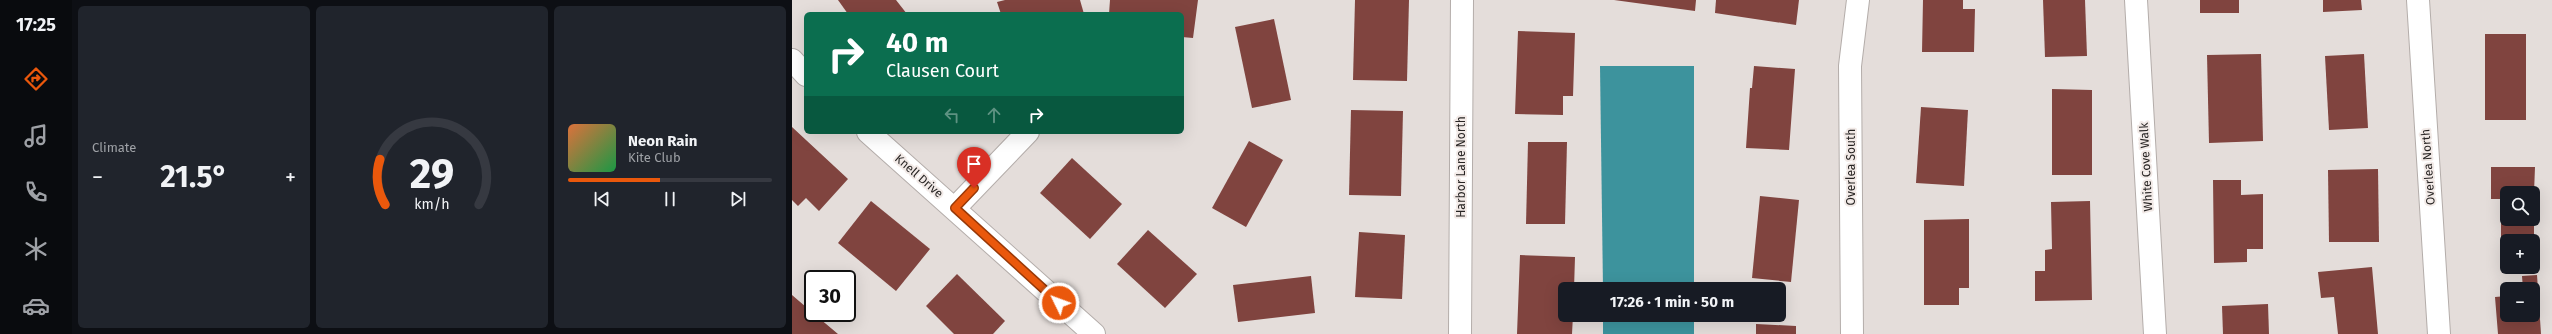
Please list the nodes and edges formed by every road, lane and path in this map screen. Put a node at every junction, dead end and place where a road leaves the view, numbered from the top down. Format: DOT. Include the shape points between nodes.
graph roads {
  1 [pos="1462,0"];
  2 [pos="1858,0"];
  3 [pos="2136,0"];
  4 [pos="2418,0"];
  5 [pos="792,60"];
  6 [pos="804,74"];
  7 [pos="870,134"];
  8 [pos="1026,134"];
  9 [pos="955,208"];
  10 [pos="1094,334"];
  11 [pos="1460,334"];
  12 [pos="1852,334"];
  13 [pos="2155,334"];
  14 [pos="2439,334"];
  1 -- 11 [label="street, Harbor Lane North"];
  2 -- 12 [label="street, Overlea South" via="1850,66"];
  3 -- 13 [label="street, White Cove Walk"];
  4 -- 14 [label="street, Overlea North"];
  5 -- 6 [label="street"];
  7 -- 9 [label="street, Knell Drive"];
  8 -- 9 [label="street"];
  9 -- 10 [label="street, Knell Drive"];
}
